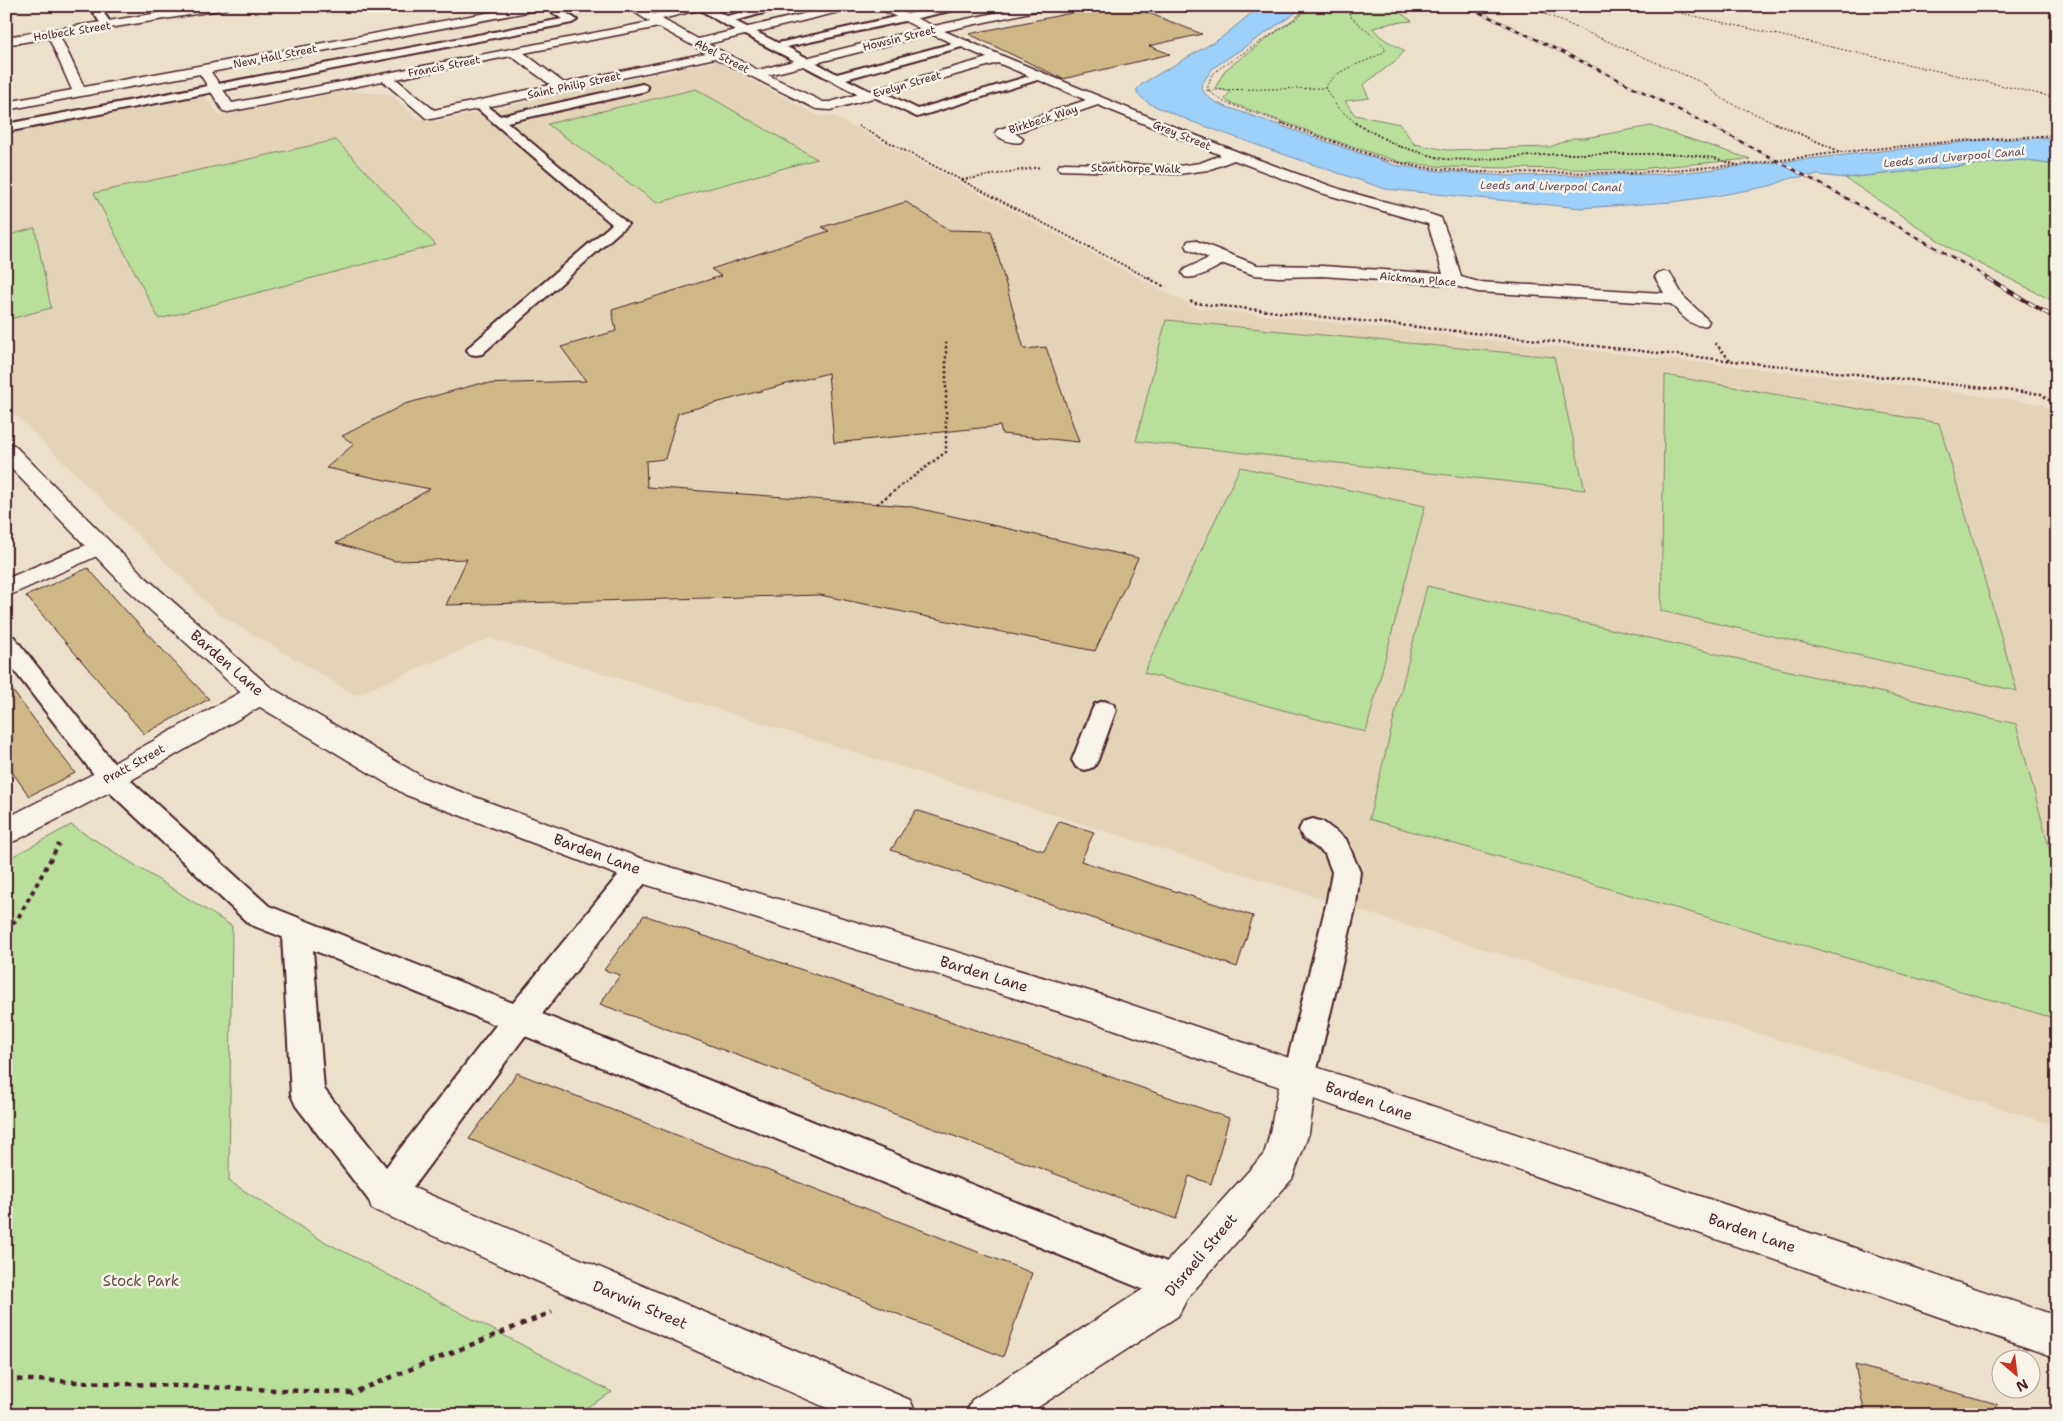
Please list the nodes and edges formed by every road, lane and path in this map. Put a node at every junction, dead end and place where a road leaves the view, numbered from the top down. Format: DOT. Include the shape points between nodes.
graph roads {
  1 [pos="94,6"];
  2 [pos="153,6"];
  3 [pos="226,6"];
  4 [pos="543,6"];
  5 [pos="548,6"];
  6 [pos="630,6"];
  7 [pos="701,6"];
  8 [pos="783,6"];
  9 [pos="851,6"];
  10 [pos="879,6"];
  11 [pos="960,6"];
  12 [pos="1044,6"];
  13 [pos="1308,6"];
  14 [pos="1345,6"];
  15 [pos="1527,6"];
  16 [pos="1650,6"];
  17 [pos="518,8"];
  18 [pos="160,17"];
  19 [pos="903,17"];
  20 [pos="724,20"];
  21 [pos="656,21"];
  22 [pos="107,25"];
  23 [pos="354,29"];
  24 [pos="933,29"];
  25 [pos="747,31"];
  26 [pos="53,34"];
  27 [pos="364,40"];
  28 [pos="6,41"];
  29 [pos="696,43"];
  30 [pos="965,43"];
  31 [pos="778,46"];
  32 [pos="514,52"];
  33 [pos="717,54"];
  34 [pos="999,59"];
  35 [pos="805,62"];
  36 [pos="203,69"];
  37 [pos="756,74"];
  38 [pos="1040,76"];
  39 [pos="386,77"];
  40 [pos="835,78"];
  41 [pos="215,87"];
  42 [pos="562,87"];
  43 [pos="642,88"];
  44 [pos="1325,88"];
  45 [pos="1207,90"];
  46 [pos="80,92"];
  47 [pos="872,94"];
  48 [pos="2057,98"];
  49 [pos="1098,101"];
  50 [pos="815,104"];
  51 [pos="479,105"];
  52 [pos="6,106"];
  53 [pos="497,121"];
  54 [pos="6,128"];
  55 [pos="2057,135"];
  56 [pos="1016,138"];
  57 [pos="1842,152"];
  58 [pos="1234,155"];
  59 [pos="1737,165"];
  60 [pos="1065,167"];
  61 [pos="962,180"];
  62 [pos="1194,245"];
  63 [pos="1222,258"];
  64 [pos="1191,273"];
  65 [pos="1664,277"];
  66 [pos="1453,280"];
  67 [pos="1676,299"];
  68 [pos="1700,321"];
  69 [pos="946,342"];
  70 [pos="476,350"];
  71 [pos="6,450"];
  72 [pos="877,504"];
  73 [pos="100,546"];
  74 [pos="6,589"];
  75 [pos="6,643"];
  76 [pos="260,694"];
  77 [pos="1104,710"];
  78 [pos="1085,760"];
  79 [pos="101,783"];
  80 [pos="1313,830"];
  81 [pos="6,832"];
  82 [pos="639,870"];
  83 [pos="296,929"];
  84 [pos="6,930"];
  85 [pos="519,1019"];
  86 [pos="1299,1078"];
  87 [pos="386,1195"];
  88 [pos="1174,1283"];
  89 [pos="606,1291"];
  90 [pos="2057,1337"];
  91 [pos="6,1379"];
  92 [pos="895,1415"];
  93 [pos="987,1415"];
  1 -- 22 [label="lane"];
  2 -- 18 [label="street"];
  3 -- 18 [label="street, Holbeck Street"];
  4 -- 17 [label="street, New Hall Street"];
  5 -- 41 [label="lane" via="572,20"];
  6 -- 21 [label="street, Abel Street"];
  7 -- 20 [label="lane"];
  7 -- 21 [label="street, Francis Street"];
  8 -- 20 [label="lane"];
  9 -- 25 [label="street"];
  10 -- 19 [label="street, Grey Street"];
  11 -- 19 [label="lane"];
  12 -- 24 [label="street, Howsin Street"];
  13 -- 45 [label="path" via="1300,16 1210,76"];
  14 -- 44 [label="path" via="1351,17 1384,46 1385,51 1328,79"];
  15 -- 57 [label="path" via="1703,83 1724,100"];
  16 -- 48 [label="path"];
  17 -- 27 [label="street, New Hall Street"];
  18 -- 22 [label="street, Holbeck Street"];
  19 -- 24 [label="street, Grey Street"];
  19 -- 31 [label="lane"];
  20 -- 25 [label="lane"];
  21 -- 29 [label="street, Abel Street"];
  21 -- 32 [label="street, Francis Street"];
  22 -- 26 [label="street, Holbeck Street"];
  23 -- 27 [label="street"];
  24 -- 30 [label="street, Grey Street"];
  24 -- 35 [label="street, Howsin Street"];
  25 -- 29 [label="street"];
  25 -- 31 [label="lane"];
  26 -- 28 [label="street, Holbeck Street"];
  26 -- 46 [label="street"];
  27 -- 36 [label="street, New Hall Street"];
  29 -- 33 [label="street, Abel Street"];
  30 -- 34 [label="street, Grey Street"];
  30 -- 40 [label="lane"];
  31 -- 35 [label="lane"];
  32 -- 39 [label="street, Francis Street"];
  32 -- 42 [label="street"];
  33 -- 37 [label="street, Abel Street"];
  33 -- 42 [label="street, Saint Philip Street"];
  34 -- 38 [label="street, Grey Street"];
  34 -- 47 [label="street, Evelyn Street"];
  35 -- 37 [label="street, Howsin Street"];
  35 -- 40 [label="lane"];
  36 -- 41 [label="street"];
  36 -- 46 [label="street, New Hall Street"];
  37 -- 50 [label="street, Abel Street"];
  38 -- 47 [label="lane" via="917,113"];
  38 -- 49 [label="street, Grey Street"];
  39 -- 41 [label="street, Francis Street" via="228,108"];
  39 -- 51 [label="street, Saint Philip Street" via="431,115"];
  40 -- 47 [label="lane"];
  41 -- 54 [label="lane"];
  42 -- 51 [label="street, Saint Philip Street"];
  43 -- 53 [label="lane"];
  44 -- 45 [label="path"];
  44 -- 59 [label="path" via="1343,114 1384,141 1422,154 1454,160 1531,155 1690,154 1721,158"];
  45 -- 59 [label="path" via="1224,102 1268,118 1382,159 1419,167 1476,172 1629,173"];
  46 -- 52 [label="street, New Hall Street"];
  47 -- 50 [label="street, Evelyn Street" via="830,106"];
  49 -- 56 [label="street, Birkbeck Way" via="1002,133"];
  49 -- 58 [label="street, Grey Street"];
  51 -- 53 [label="lane"];
  53 -- 70 [label="lane" via="621,224"];
  55 -- 57 [label="path"];
  57 -- 59 [label="path" via="1798,160"];
  58 -- 60 [label="street, Stanthorpe Walk" via="1179,170"];
  58 -- 66 [label="street, Grey Street" via="1326,190 1414,213 1435,222"];
  60 -- 61 [label="path" via="1045,166"];
  62 -- 63 [label="street, Aickman Place"];
  63 -- 64 [label="street"];
  63 -- 66 [label="street, Aickman Place" via="1254,270 1270,272 1322,271"];
  65 -- 67 [label="street"];
  66 -- 67 [label="street, Aickman Place" via="1478,287"];
  67 -- 68 [label="street"];
  69 -- 72 [label="path" via="946,452"];
  71 -- 73 [label="street, Barden Lane"];
  73 -- 74 [label="street"];
  73 -- 76 [label="street, Barden Lane" via="135,582"];
  75 -- 79 [label="lane"];
  76 -- 79 [label="street, Pratt Street"];
  76 -- 82 [label="street, Barden Lane" via="416,787"];
  77 -- 78 [label="lane"];
  79 -- 81 [label="street, Pratt Street"];
  79 -- 83 [label="lane" via="259,915"];
  79 -- 84 [label="path" via="18,918"];
  80 -- 86 [label="lane" via="1336,847 1346,872"];
  82 -- 85 [label="lane"];
  82 -- 86 [label="street, Barden Lane" via="1099,1009"];
  83 -- 85 [label="lane"];
  83 -- 87 [label="lane" via="308,1095"];
  85 -- 87 [label="lane"];
  85 -- 88 [label="lane"];
  86 -- 88 [label="street, Disraeli Street" via="1290,1133 1279,1166"];
  86 -- 90 [label="street, Barden Lane"];
  87 -- 89 [label="street, Darwin Street"];
  88 -- 93 [label="street, Disraeli Street" via="1163,1301"];
  89 -- 91 [label="path" via="352,1393"];
  89 -- 92 [label="street, Darwin Street"];
}
